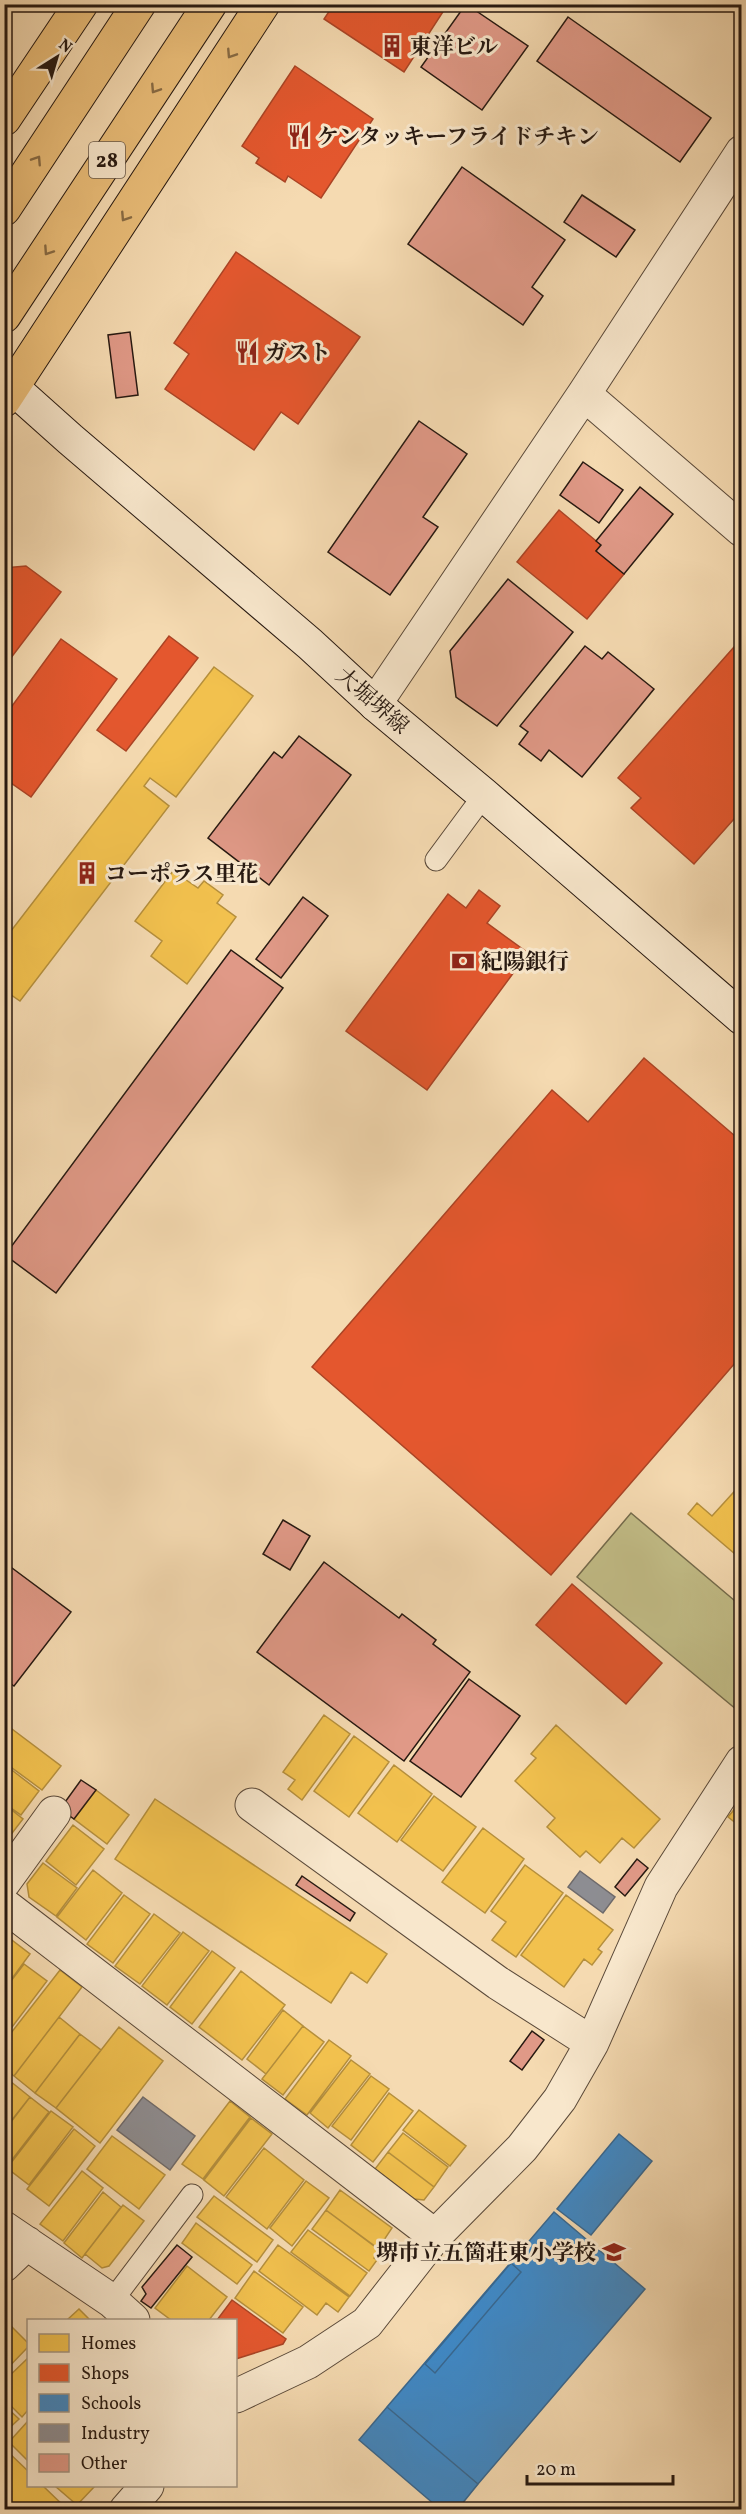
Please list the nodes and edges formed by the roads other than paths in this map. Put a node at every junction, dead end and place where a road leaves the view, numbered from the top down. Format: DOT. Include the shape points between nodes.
graph roads {
  1 [pos="81,4"];
  2 [pos="140,4"];
  3 [pos="210,4"];
  4 [pos="263,4"];
  5 [pos="4,119"];
  6 [pos="741,152"];
  7 [pos="4,208"];
  8 [pos="4,316"];
  9 [pos="7,389"];
  10 [pos="584,394"];
  11 [pos="741,530"];
  12 [pos="375,704"];
  13 [pos="484,795"];
  14 [pos="436,860"];
  15 [pos="741,1018"];
  16 [pos="741,1762"];
  17 [pos="252,1805"];
  18 [pos="54,1813"];
  19 [pos="4,1882"];
  20 [pos="4,1905"];
  21 [pos="592,2043"];
  22 [pos="192,2194"];
  23 [pos="435,2236"];
  24 [pos="12,2245"];
  25 [pos="122,2311"];
  26 [pos="237,2396"];
  27 [pos="146,2487"];
  28 [pos="126,2510"];
  1 -- 5 [label="main road"];
  7 -- 2 [label="main road, one-way"];
  3 -- 8 [label="main road, 28, one-way"];
  4 -- 9 [label="main road, one-way"];
  6 -- 10 [label="street"];
  9 -- 12 [label="street, 大堀堺線" via="310,644"];
  10 -- 11 [label="street"];
  10 -- 12 [label="street"];
  12 -- 13 [label="street, 大堀堺線"];
  13 -- 14 [label="lane"];
  13 -- 15 [label="street, 大堀堺線"];
  16 -- 21 [label="street" via="661,1887"];
  17 -- 21 [label="street" via="371,1881 498,1983"];
  18 -- 19 [label="street"];
  20 -- 23 [label="street"];
  21 -- 23 [label="street" via="560,2099 522,2148"];
  22 -- 25 [label="lane"];
  23 -- 26 [label="street" via="367,2323 308,2362"];
  24 -- 25 [label="street"];
  27 -- 28 [label="street"];
}
